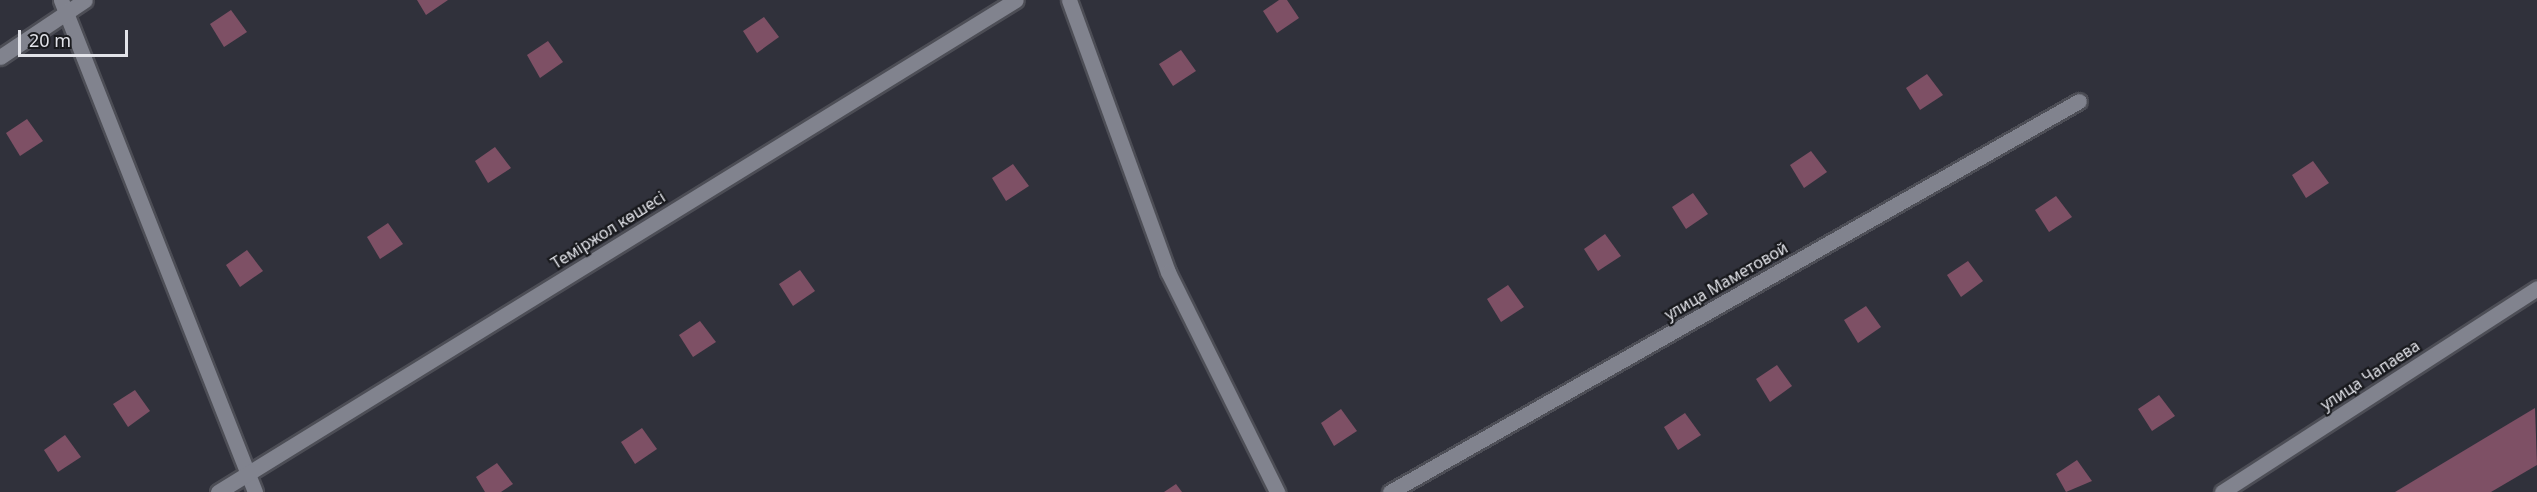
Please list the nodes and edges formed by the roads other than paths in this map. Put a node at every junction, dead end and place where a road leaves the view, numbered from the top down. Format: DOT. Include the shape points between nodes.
graph roads {
  1 [pos="85,0"];
  2 [pos="1016,0"];
  3 [pos="1069,0"];
  4 [pos="63,6"];
  5 [pos="0,57"];
  6 [pos="2079,101"];
  7 [pos="2537,288"];
  8 [pos="246,474"];
  9 [pos="218,492"];
  10 [pos="255,492"];
  11 [pos="1277,492"];
  12 [pos="1390,492"];
  13 [pos="2222,492"];
  1 -- 4 [label="street"];
  2 -- 8 [label="street, Теміржол көшесі"];
  3 -- 11 [label="street" via="1168,272"];
  4 -- 5 [label="street"];
  4 -- 8 [label="street"];
  6 -- 12 [label="street, улица Маметовой"];
  7 -- 13 [label="street, улица Чапаева"];
  8 -- 9 [label="street, Теміржол көшесі"];
  8 -- 10 [label="street"];
}
